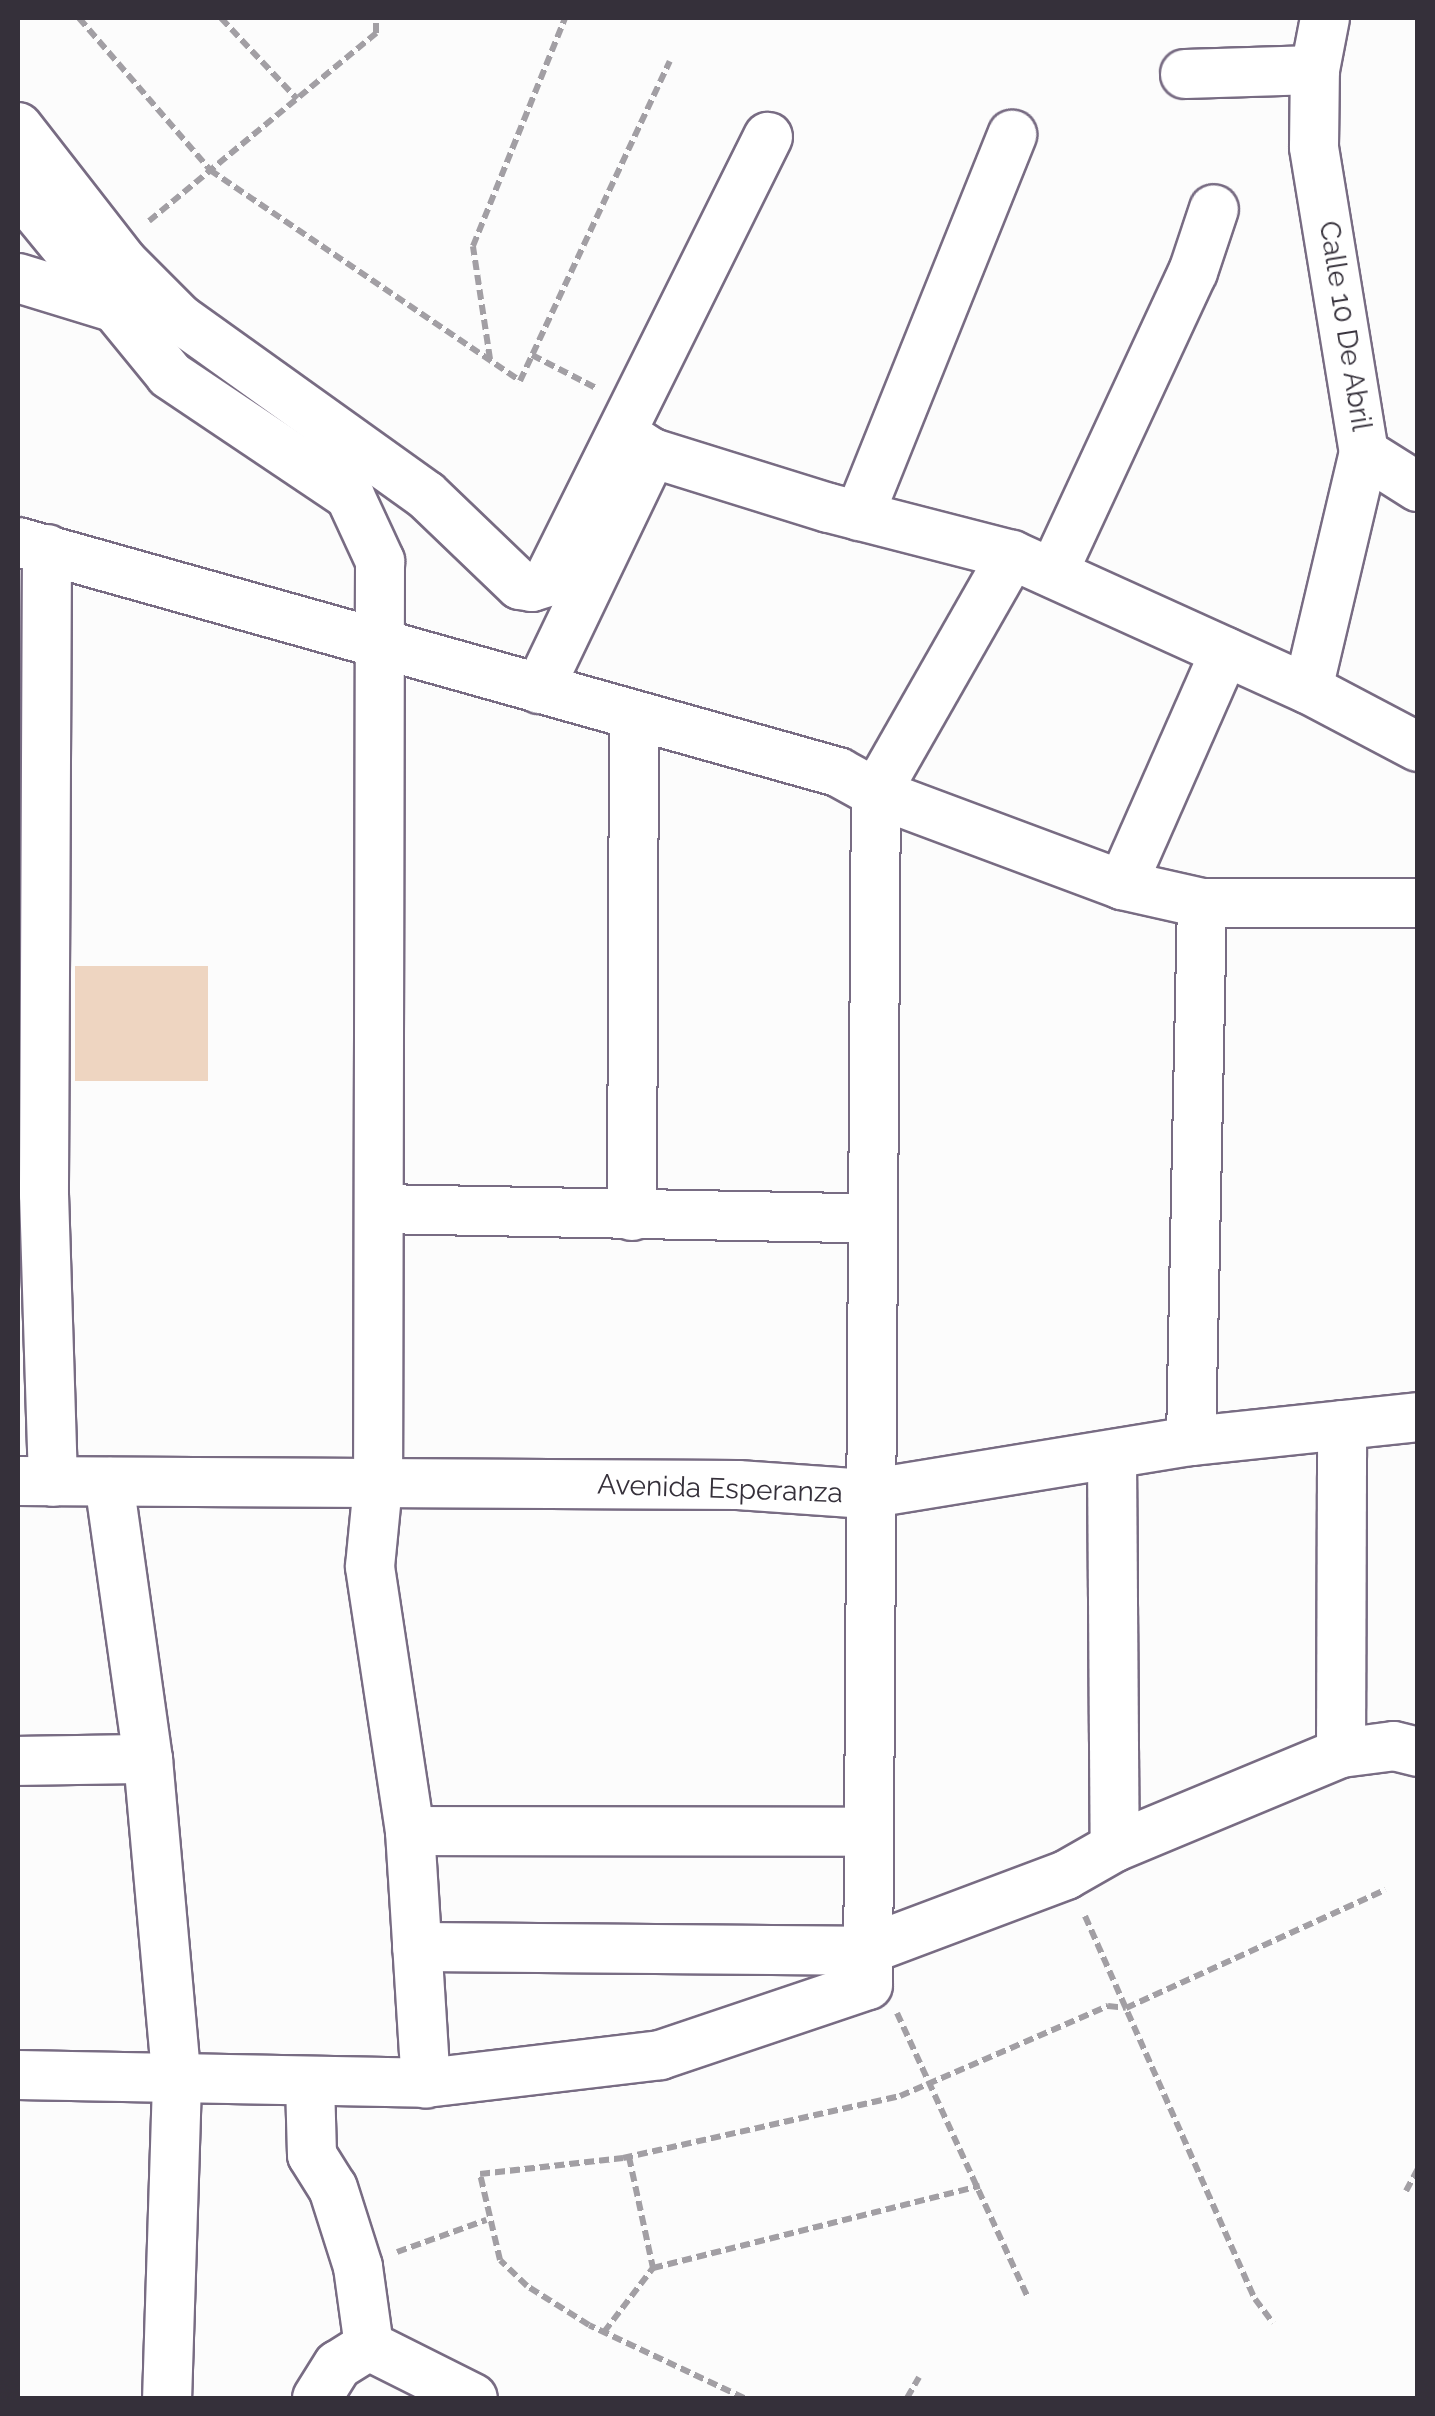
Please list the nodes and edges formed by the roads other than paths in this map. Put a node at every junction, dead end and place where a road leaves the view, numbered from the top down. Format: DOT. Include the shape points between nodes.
graph roads {
  1 [pos="1325,18"];
  2 [pos="1315,70"];
  3 [pos="1185,74"];
  4 [pos="18,127"];
  5 [pos="1012,134"];
  6 [pos="768,137"];
  7 [pos="18,189"];
  8 [pos="1214,209"];
  9 [pos="18,278"];
  10 [pos="113,307"];
  11 [pos="638,433"];
  12 [pos="1364,453"];
  13 [pos="1418,486"];
  14 [pos="859,516"];
  15 [pos="32,546"];
  16 [pos="1032,564"];
  17 [pos="376,642"];
  18 [pos="1225,652"];
  19 [pos="1308,689"];
  20 [pos="538,690"];
  21 [pos="634,716"];
  22 [pos="1418,747"];
  23 [pos="876,792"];
  24 [pos="34,881"];
  25 [pos="1122,884"];
  26 [pos="1418,902"];
  27 [pos="1202,903"];
  28 [pos="30,1194"];
  29 [pos="378,1209"];
  30 [pos="632,1216"];
  31 [pos="868,1218"];
  32 [pos="1418,1417"];
  33 [pos="1342,1425"];
  34 [pos="1191,1442"];
  35 [pos="1112,1457"];
  36 [pos="35,1481"];
  37 [pos="109,1482"];
  38 [pos="378,1485"];
  39 [pos="868,1494"];
  40 [pos="1418,1752"];
  41 [pos="1341,1753"];
  42 [pos="148,1759"];
  43 [pos="18,1761"];
  44 [pos="410,1831"];
  45 [pos="864,1832"];
  46 [pos="1116,1847"];
  47 [pos="417,1947"];
  48 [pos="866,1968"];
  49 [pos="18,2075"];
  50 [pos="177,2083"];
  51 [pos="310,2083"];
  52 [pos="426,2083"];
  53 [pos="369,2346"];
  54 [pos="166,2398"];
  55 [pos="317,2398"];
  56 [pos="473,2398"];
  1 -- 2 [label="street, Calle 10 De Abril"];
  2 -- 3 [label="street"];
  2 -- 12 [label="street, Calle 10 De Abril" via="1314,147"];
  4 -- 11 [label="street" via="114,250 180,319 426,495 520,585 547,582"];
  5 -- 14 [label="street"];
  6 -- 11 [label="street"];
  7 -- 10 [label="street"];
  8 -- 16 [label="street" via="1193,272"];
  9 -- 10 [label="street"];
  10 -- 17 [label="street" via="170,375 350,496 380,562"];
  11 -- 14 [label="street"];
  11 -- 20 [label="street"];
  12 -- 13 [label="street"];
  12 -- 19 [label="street, Calle 10 De Abril"];
  14 -- 16 [label="street"];
  15 -- 17 [label="street"];
  15 -- 24 [label="street"];
  16 -- 18 [label="street"];
  16 -- 23 [label="street"];
  17 -- 20 [label="street"];
  17 -- 29 [label="street"];
  18 -- 19 [label="street"];
  18 -- 25 [label="street"];
  19 -- 22 [label="street"];
  20 -- 21 [label="street"];
  21 -- 23 [label="street" via="838,772"];
  21 -- 30 [label="street"];
  23 -- 25 [label="street"];
  23 -- 31 [label="street"];
  24 -- 28 [label="street"];
  25 -- 27 [label="street"];
  26 -- 27 [label="street"];
  27 -- 34 [label="street"];
  28 -- 36 [label="street"];
  29 -- 30 [label="street"];
  29 -- 38 [label="street"];
  30 -- 31 [label="street"];
  31 -- 39 [label="street"];
  32 -- 33 [label="street, Avenida Esperanza"];
  33 -- 34 [label="street, Avenida Esperanza"];
  33 -- 41 [label="street"];
  34 -- 35 [label="street, Avenida Esperanza"];
  35 -- 39 [label="street, Avenida Esperanza"];
  35 -- 46 [label="street"];
  36 -- 37 [label="street, Avenida Esperanza"];
  37 -- 38 [label="street, Avenida Esperanza"];
  37 -- 42 [label="street"];
  38 -- 39 [label="street, Avenida Esperanza" via="738,1485"];
  38 -- 44 [label="street" via="370,1567"];
  39 -- 45 [label="street"];
  40 -- 41 [label="street" via="1394,1746"];
  41 -- 46 [label="street"];
  42 -- 43 [label="street"];
  42 -- 50 [label="street"];
  44 -- 45 [label="street"];
  44 -- 47 [label="street"];
  45 -- 48 [label="street"];
  46 -- 48 [label="street"];
  47 -- 48 [label="street"];
  47 -- 52 [label="street"];
  48 -- 52 [label="street" via="660,2054"];
  49 -- 50 [label="street"];
  50 -- 51 [label="street"];
  50 -- 54 [label="street"];
  51 -- 52 [label="street"];
  51 -- 53 [label="street" via="312,2155 333,2188 358,2266"];
  53 -- 55 [label="street" via="338,2365"];
  53 -- 56 [label="street"];
}
